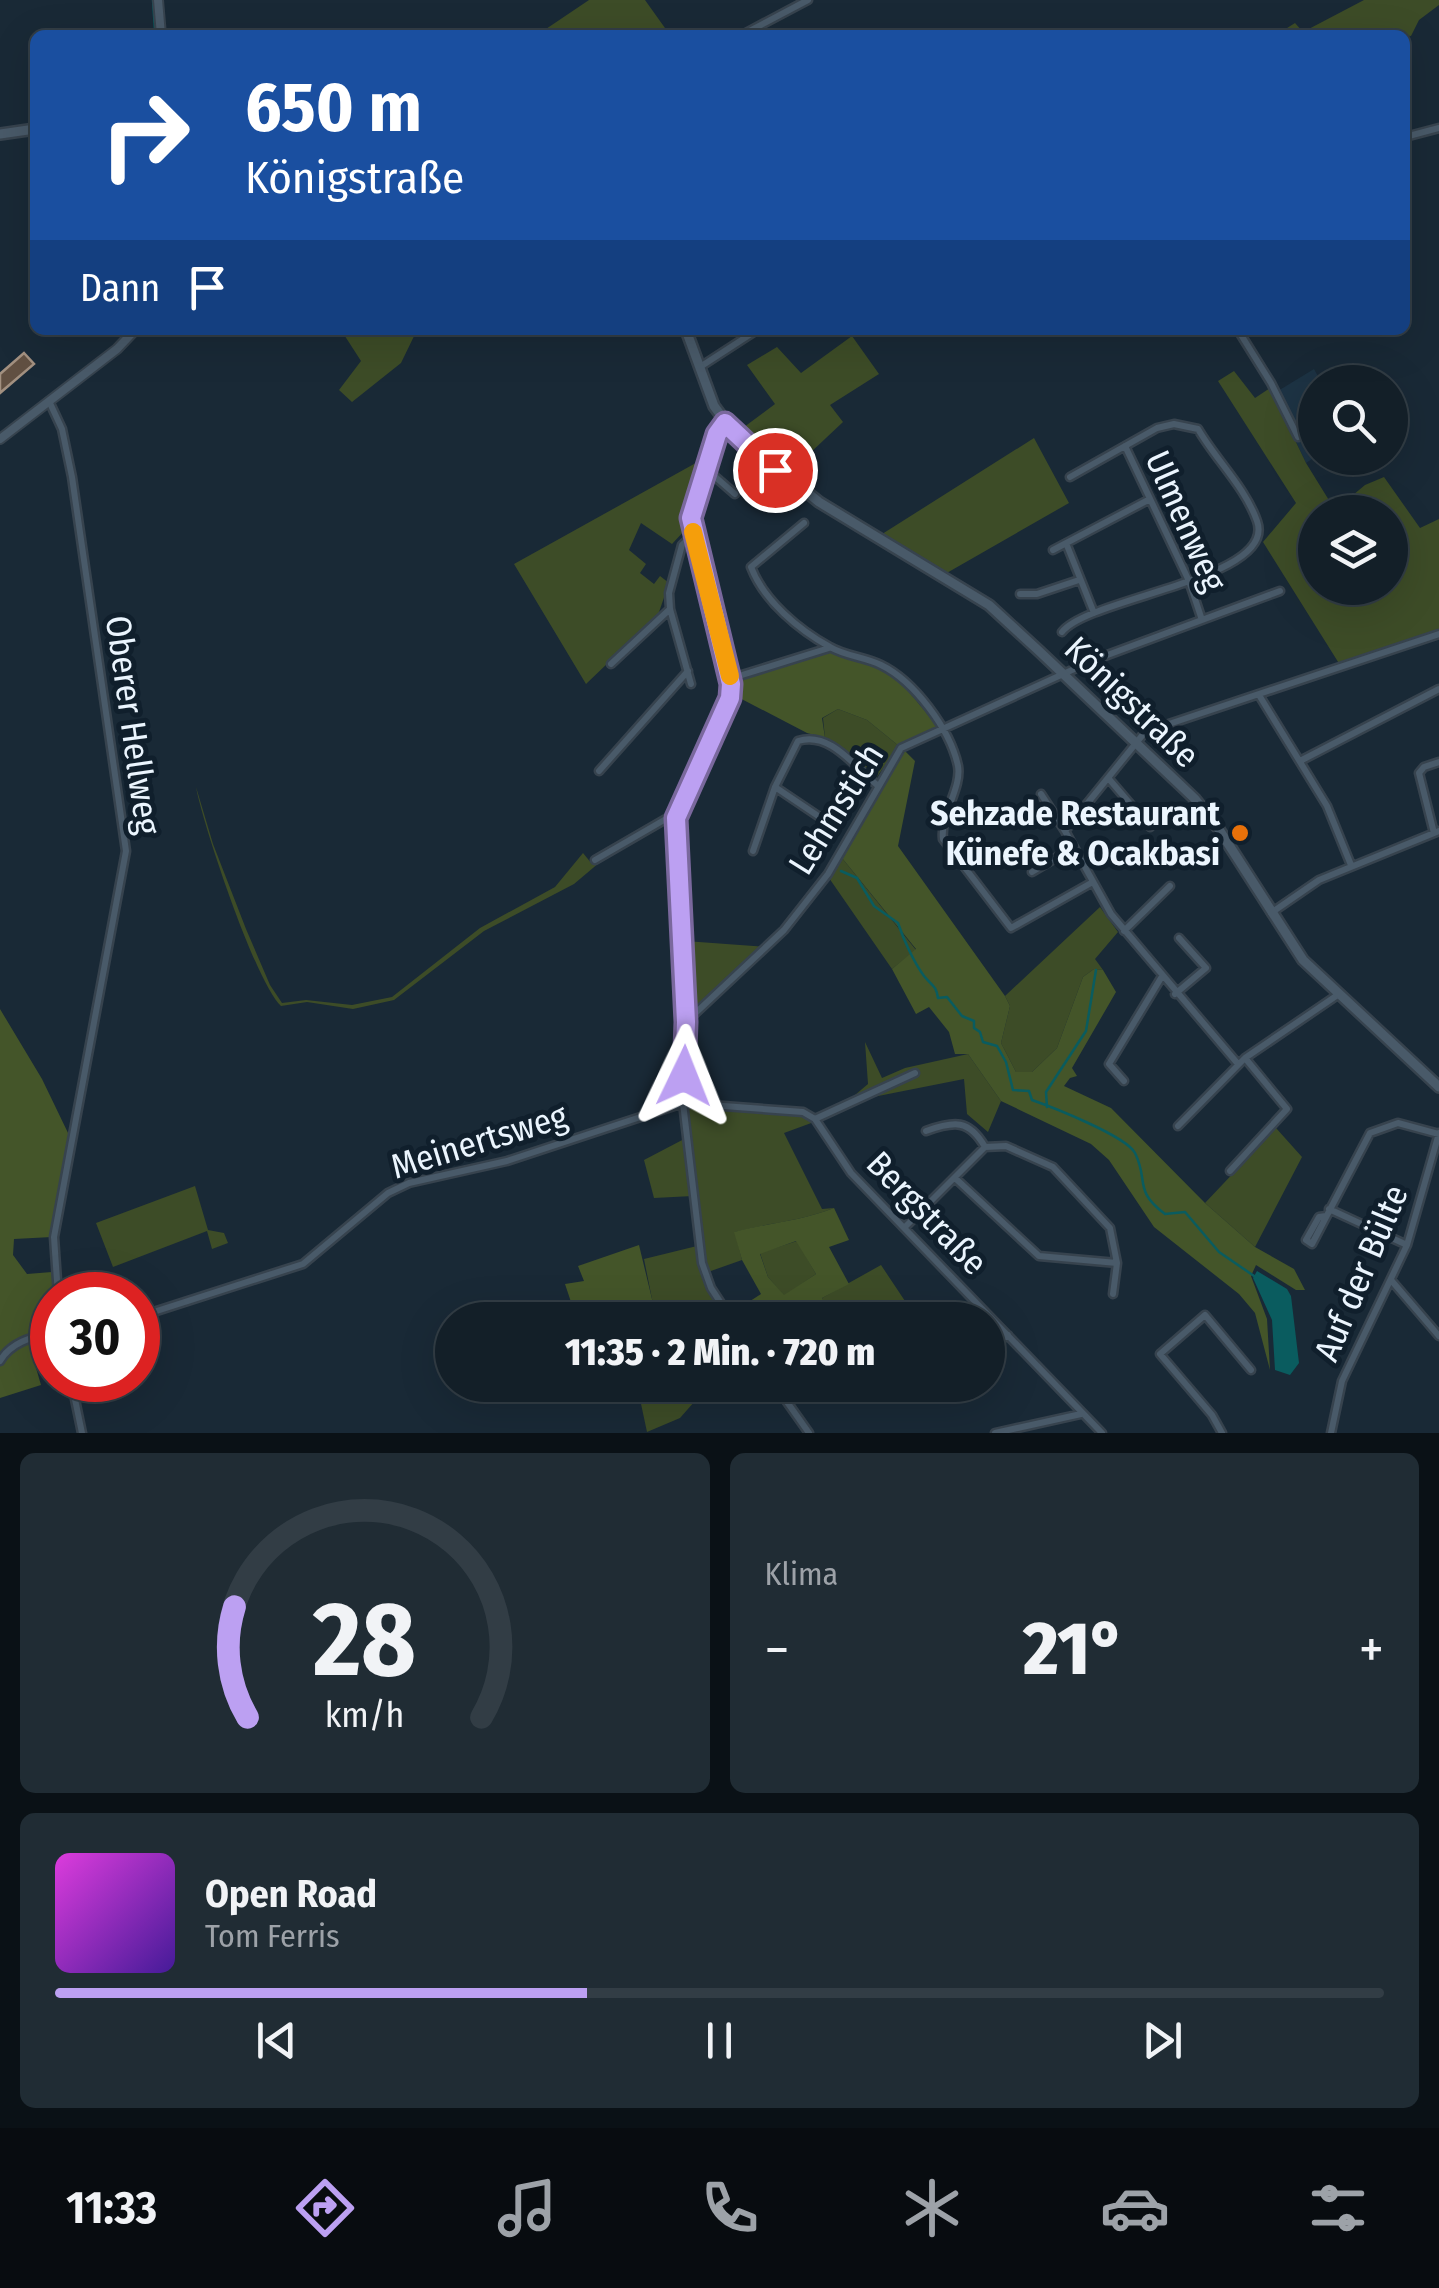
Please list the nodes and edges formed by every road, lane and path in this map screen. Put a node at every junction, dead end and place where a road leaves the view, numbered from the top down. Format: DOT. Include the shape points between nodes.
graph roads {
  1 [pos="158,0"];
  2 [pos="808,0"];
  3 [pos="161,30"];
  4 [pos="752,30"];
  5 [pos="1439,129"];
  6 [pos="30,130"];
  7 [pos="0,134"];
  8 [pos="1410,136"];
  9 [pos="130,335"];
  10 [pos="688,335"];
  11 [pos="749,335"];
  12 [pos="1241,335"];
  13 [pos="700,367"];
  14 [pos="48,401"];
  15 [pos="725,423"];
  16 [pos="1298,437"];
  17 [pos="0,440"];
  18 [pos="1125,446"];
  19 [pos="706,468"];
  20 [pos="1070,476"];
  21 [pos="735,494"];
  22 [pos="1150,499"];
  23 [pos="804,523"];
  24 [pos="694,534"];
  25 [pos="1066,543"];
  26 [pos="1053,550"];
  27 [pos="1079,580"];
  28 [pos="1190,582"];
  29 [pos="1280,591"];
  30 [pos="1020,594"];
  31 [pos="670,609"];
  32 [pos="1094,613"];
  33 [pos="1201,617"];
  34 [pos="1062,632"];
  35 [pos="1439,634"];
  36 [pos="831,648"];
  37 [pos="610,664"];
  38 [pos="689,670"];
  39 [pos="1064,674"];
  40 [pos="742,675"];
  41 [pos="690,684"];
  42 [pos="1439,688"];
  43 [pos="1259,695"];
  44 [pos="943,730"];
  45 [pos="1135,742"];
  46 [pos="1300,761"];
  47 [pos="1439,762"];
  48 [pos="598,771"];
  49 [pos="1108,779"];
  50 [pos="877,785"];
  51 [pos="775,787"];
  52 [pos="1041,794"];
  53 [pos="676,818"];
  54 [pos="833,826"];
  55 [pos="1150,828"];
  56 [pos="1065,831"];
  57 [pos="1436,832"];
  58 [pos="1074,847"];
  59 [pos="752,851"];
  60 [pos="595,860"];
  61 [pos="1351,866"];
  62 [pos="1032,872"];
  63 [pos="1091,883"];
  64 [pos="1170,886"];
  65 [pos="1270,914"];
  66 [pos="1124,931"];
  67 [pos="1180,938"];
  68 [pos="1161,978"];
  69 [pos="1175,994"];
  70 [pos="1339,994"];
  71 [pos="686,1022"];
  72 [pos="1245,1058"];
  73 [pos="1238,1064"];
  74 [pos="915,1074"];
  75 [pos="1124,1081"];
  76 [pos="1439,1087"];
  77 [pos="683,1103"];
  78 [pos="815,1118"];
  79 [pos="1178,1126"];
  80 [pos="926,1132"];
  81 [pos="1439,1133"];
  82 [pos="985,1147"];
  83 [pos="1230,1171"];
  84 [pos="955,1178"];
  85 [pos="906,1226"];
  86 [pos="1407,1245"];
  87 [pos="1116,1263"];
  88 [pos="56,1272"];
  89 [pos="1391,1280"];
  90 [pos="1113,1294"];
  91 [pos="720,1302"];
  92 [pos="160,1310"];
  93 [pos="1008,1335"];
  94 [pos="1439,1336"];
  95 [pos="1005,1337"];
  96 [pos="30,1338"];
  97 [pos="0,1360"];
  98 [pos="1252,1370"];
  99 [pos="76,1402"];
  100 [pos="788,1402"];
  101 [pos="1082,1414"];
  102 [pos="82,1433"];
  103 [pos="810,1433"];
  104 [pos="995,1433"];
  105 [pos="1102,1433"];
  106 [pos="1222,1433"];
  107 [pos="1331,1433"];
  1 -- 3 [label="street"];
  2 -- 4 [label="street"];
  5 -- 8 [label="street"];
  6 -- 7 [label="main road"];
  9 -- 14 [label="street"];
  10 -- 13 [label="main road"];
  11 -- 13 [label="street"];
  12 -- 16 [label="street"];
  13 -- 15 [label="main road"];
  14 -- 17 [label="street"];
  14 -- 88 [label="street, Oberer Hellweg" via="72,477 126,839 54,1236"];
  15 -- 19 [label="street"];
  15 -- 39 [label="main road, Königstraße" via="818,502 989,605"];
  18 -- 20 [label="street"];
  18 -- 22 [label="street, Ulmenweg"];
  18 -- 28 [label="street" via="1168,426 1198,429 1257,520 1257,545 1248,554"];
  19 -- 21 [label="street"];
  19 -- 24 [label="street" via="691,518"];
  22 -- 25 [label="street"];
  22 -- 28 [label="street, Ulmenweg"];
  23 -- 36 [label="street" via="751,567 775,605"];
  24 -- 31 [label="street" via="682,545"];
  24 -- 53 [label="street" via="731,684"];
  25 -- 26 [label="street"];
  25 -- 27 [label="street"];
  27 -- 30 [label="street"];
  27 -- 32 [label="street"];
  28 -- 32 [label="street"];
  28 -- 33 [label="street, Ulmenweg"];
  29 -- 33 [label="street, Lehmstich"];
  31 -- 37 [label="street"];
  31 -- 38 [label="street"];
  32 -- 34 [label="street"];
  33 -- 39 [label="street, Lehmstich"];
  35 -- 43 [label="street"];
  36 -- 40 [label="street"];
  36 -- 44 [label="street" via="902,678"];
  38 -- 41 [label="street"];
  38 -- 48 [label="street"];
  39 -- 44 [label="street, Lehmstich"];
  39 -- 45 [label="main road, Königstraße"];
  42 -- 46 [label="street"];
  43 -- 45 [label="street" via="1145,732"];
  43 -- 46 [label="street"];
  44 -- 50 [label="street, Lehmstich" via="900,748"];
  44 -- 63 [label="street" via="959,770 942,840 1011,928"];
  45 -- 49 [label="street"];
  45 -- 65 [label="main road, Königstraße" via="1218,828"];
  46 -- 61 [label="street"];
  47 -- 57 [label="street" via="1419,773"];
  49 -- 55 [label="street"];
  49 -- 56 [label="street"];
  50 -- 51 [label="street" via="813,736 798,741"];
  50 -- 71 [label="street, Lehmstich" via="828,874 784,930"];
  51 -- 54 [label="street"];
  51 -- 59 [label="street"];
  52 -- 56 [label="street"];
  53 -- 60 [label="street"];
  53 -- 71 [label="street"];
  56 -- 58 [label="street"];
  57 -- 61 [label="street"];
  58 -- 62 [label="street"];
  58 -- 63 [label="street"];
  61 -- 65 [label="street"];
  63 -- 66 [label="street"];
  64 -- 66 [label="street"];
  65 -- 70 [label="main road, Königstraße" via="1303,960"];
  66 -- 68 [label="street"];
  67 -- 69 [label="street" via="1206,968"];
  68 -- 69 [label="street"];
  68 -- 75 [label="street" via="1109,1064"];
  69 -- 73 [label="street"];
  70 -- 72 [label="street"];
  70 -- 76 [label="main road, Königstraße"];
  71 -- 77 [label="street"];
  72 -- 73 [label="street"];
  72 -- 83 [label="street" via="1287,1109"];
  73 -- 79 [label="street"];
  74 -- 78 [label="street"];
  77 -- 78 [label="street" via="792,1110"];
  77 -- 91 [label="street" via="702,1264"];
  77 -- 92 [label="street, Meinertsweg" via="507,1161 398,1186 302,1264"];
  78 -- 85 [label="street, Bergstraße" via="851,1173"];
  80 -- 82 [label="street" via="961,1123"];
  81 -- 86 [label="street, Auf der Bülte"];
  81 -- 86 [label="street" via="1398,1123 1370,1133 1328,1213"];
  82 -- 84 [label="street"];
  82 -- 87 [label="street" via="1006,1146 1052,1166 1110,1228"];
  84 -- 85 [label="street"];
  84 -- 87 [label="street" via="1031,1252"];
  85 -- 93 [label="street, Bergstraße"];
  86 -- 89 [label="street, Auf der Bülte"];
  87 -- 90 [label="street"];
  89 -- 94 [label="street"];
  89 -- 107 [label="street, Auf der Bülte" via="1342,1381"];
  93 -- 95 [label="street"];
  93 -- 101 [label="street, Bergstraße"];
  96 -- 97 [label="street"];
  98 -- 106 [label="street" via="1205,1315 1160,1354"];
  99 -- 102 [label="street"];
  100 -- 103 [label="street"];
  101 -- 104 [label="street"];
  101 -- 105 [label="street, Bergstraße"];
}
